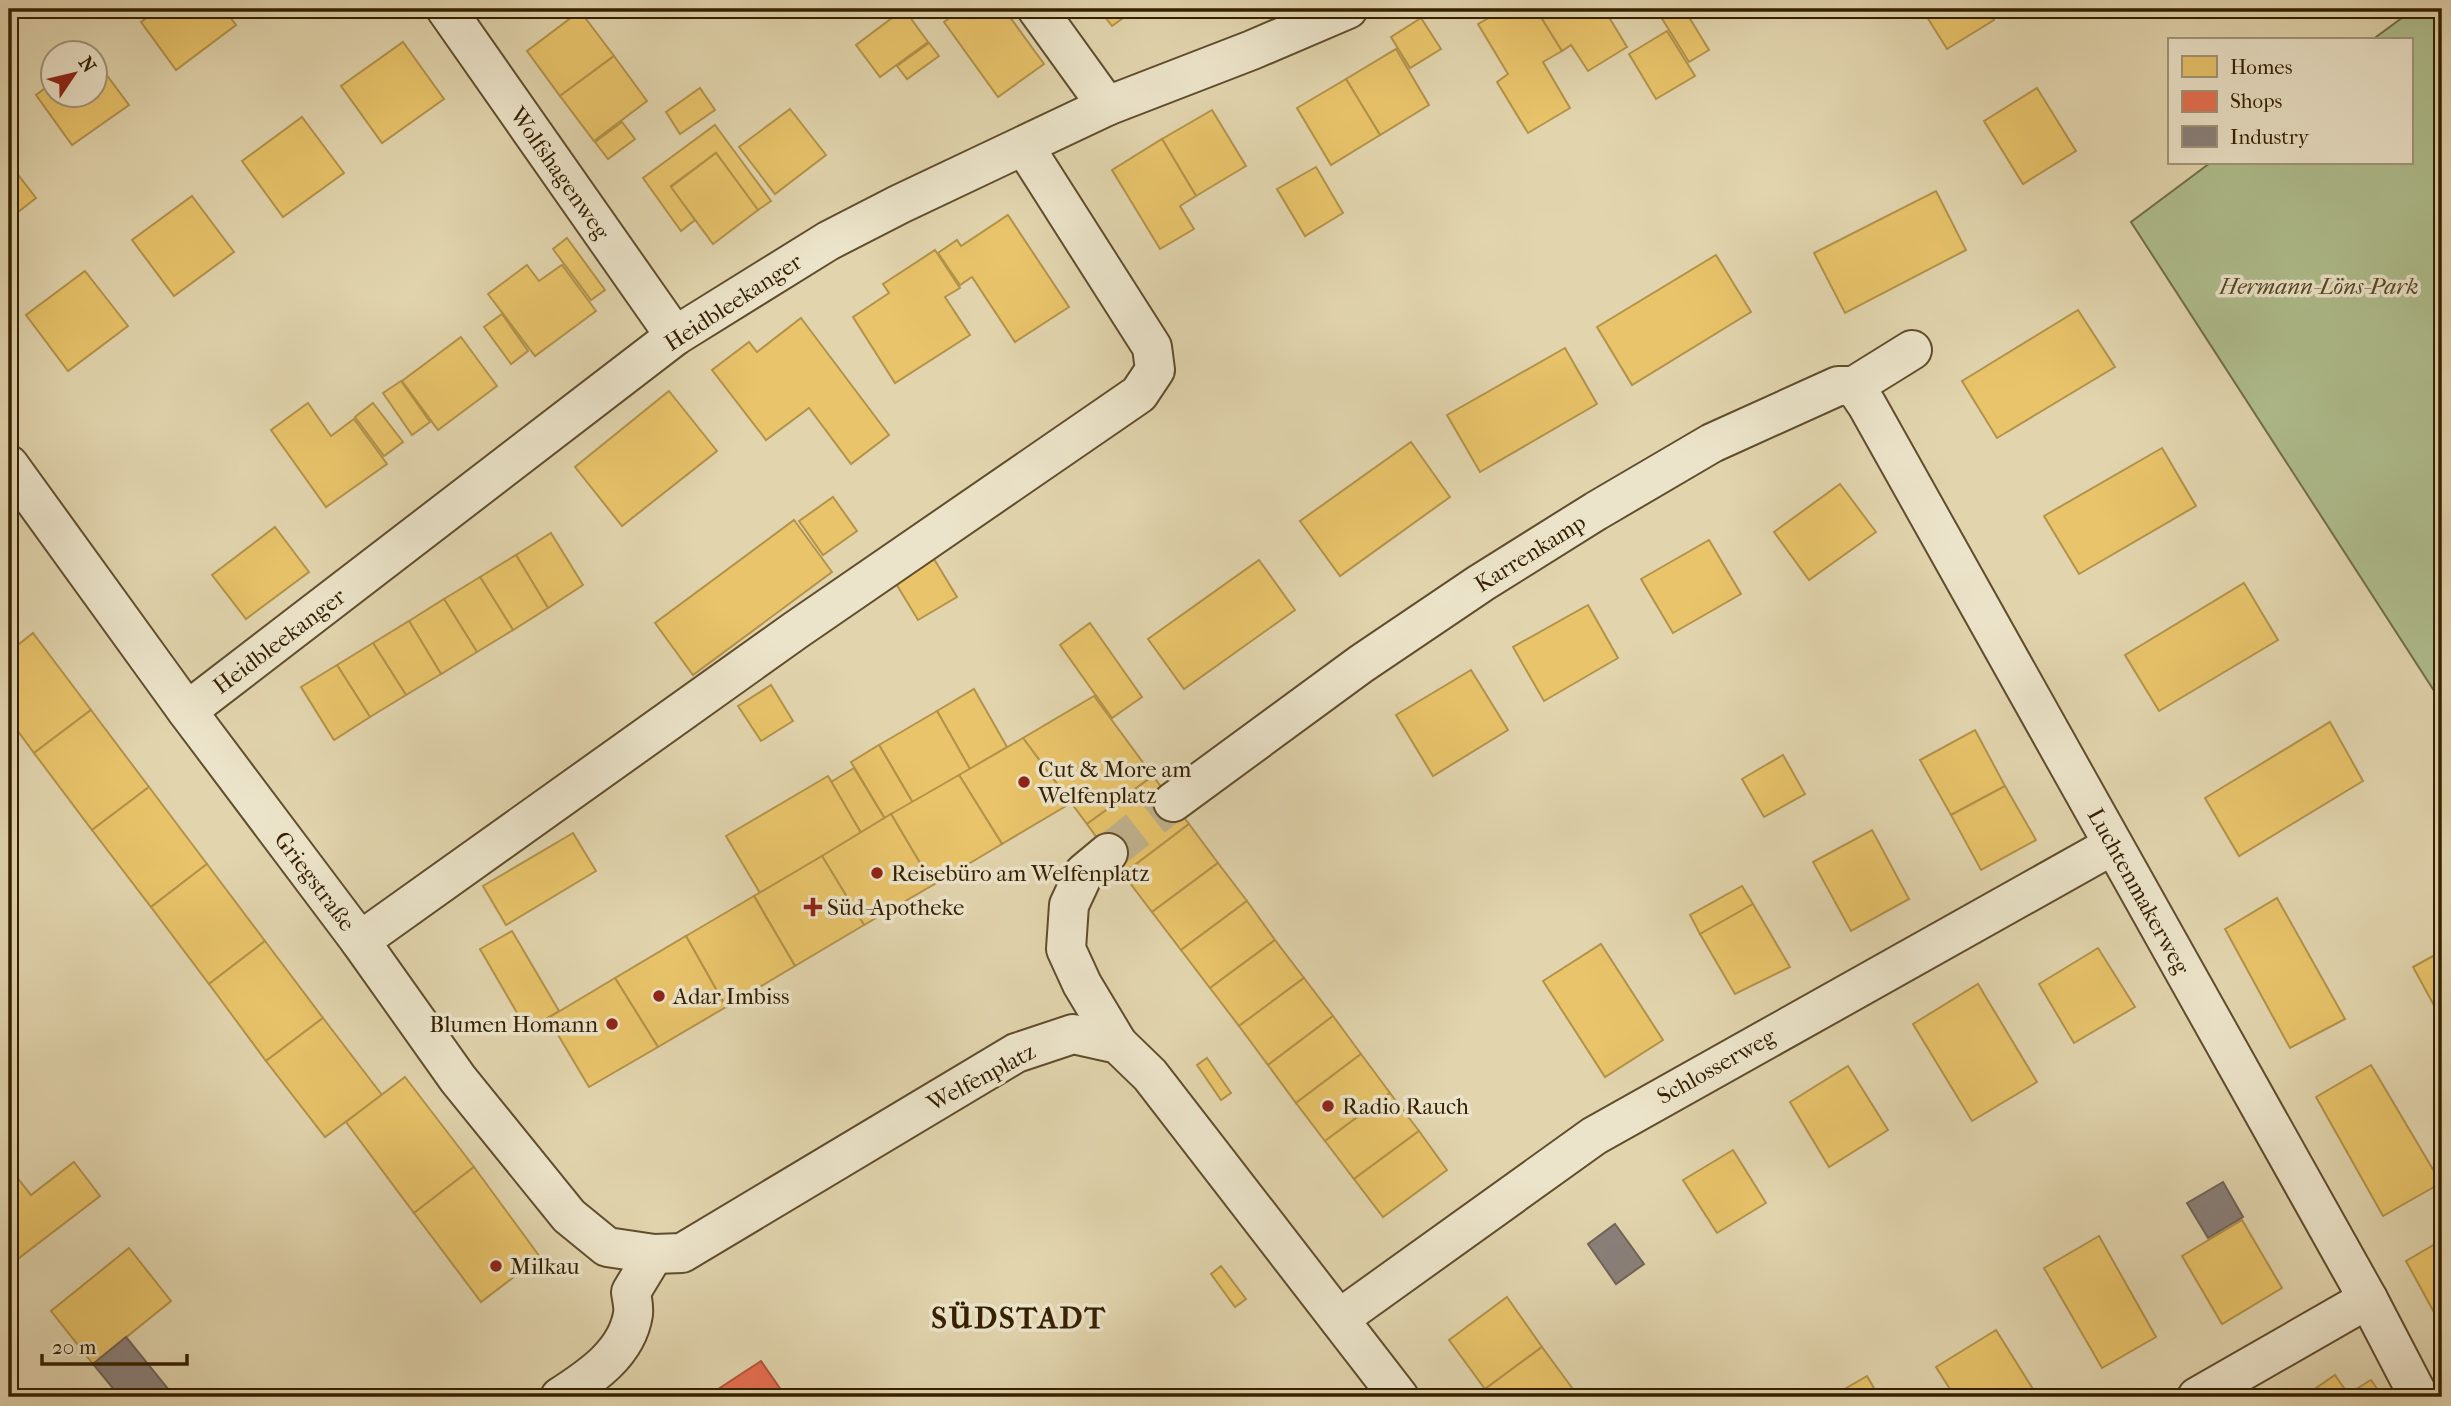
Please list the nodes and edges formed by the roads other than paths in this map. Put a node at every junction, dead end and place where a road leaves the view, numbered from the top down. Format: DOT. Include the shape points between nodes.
graph roads {
  1 [pos="446,9"];
  2 [pos="1037,9"];
  3 [pos="1348,9"];
  4 [pos="1107,106"];
  5 [pos="1024,146"];
  6 [pos="675,337"];
  7 [pos="1912,350"];
  8 [pos="1854,386"];
  9 [pos="9,465"];
  10 [pos="187,711"];
  11 [pos="1173,802"];
  12 [pos="2113,845"];
  13 [pos="1108,853"];
  14 [pos="360,941"];
  15 [pos="1118,1044"];
  16 [pos="654,1254"];
  17 [pos="2368,1299"];
  18 [pos="1339,1318"];
  19 [pos="560,1397"];
  20 [pos="1399,1397"];
  21 [pos="2197,1397"];
  22 [pos="2419,1397"];
  1 -- 6 [label="street, Wolfshagenweg"];
  2 -- 4 [label="street"];
  3 -- 4 [label="street, Heidbleekanger"];
  4 -- 5 [label="street, Heidbleekanger"];
  5 -- 6 [label="street, Heidbleekanger" via="828,241"];
  5 -- 14 [label="street" via="1152,347 1155,370 1139,394 796,630"];
  6 -- 10 [label="street, Heidbleekanger"];
  7 -- 8 [label="street, Karrenkamp"];
  8 -- 11 [label="street, Karrenkamp" via="1838,386 1712,443 1596,511 1361,664"];
  8 -- 12 [label="street, Luchtenmakerweg"];
  9 -- 10 [label="street, Griegstraße"];
  10 -- 14 [label="street, Griegstraße"];
  12 -- 17 [label="street, Luchtenmakerweg"];
  12 -- 18 [label="street, Schlosserweg" via="1594,1136"];
  13 -- 15 [label="street" via="1084,873 1069,905 1066,949"];
  14 -- 16 [label="street, Griegstraße" via="458,1079 569,1216 607,1247"];
  15 -- 16 [label="street, Welfenplatz" via="1073,1034 1016,1053 682,1253"];
  15 -- 18 [label="street" via="1150,1075"];
  16 -- 19 [label="street" via="631,1292 634,1312 623,1343 602,1367"];
  17 -- 21 [label="street"];
  17 -- 22 [label="street, Luchtenmakerweg"];
  18 -- 20 [label="street"];
}
